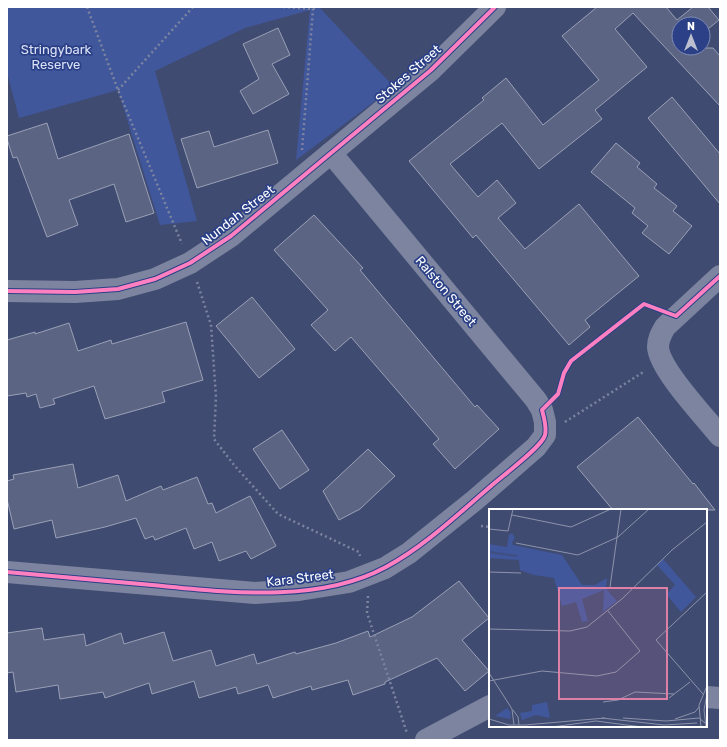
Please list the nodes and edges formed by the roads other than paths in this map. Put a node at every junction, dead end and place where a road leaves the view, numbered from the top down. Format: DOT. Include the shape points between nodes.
graph roads {
  1 [pos="495,7"];
  2 [pos="331,153"];
  3 [pos="720,276"];
  4 [pos="7,291"];
  5 [pos="545,435"];
  6 [pos="720,436"];
  7 [pos="7,572"];
  8 [pos="707,696"];
  9 [pos="720,698"];
  10 [pos="489,707"];
  11 [pos="426,740"];
  1 -- 2 [label="street, Stokes Street" via="431,70"];
  2 -- 4 [label="street, Nundah Street" via="231,236 190,263 155,279 118,289 75,292"];
  2 -- 5 [label="street, Ralston Street" via="536,400 542,410"];
  3 -- 6 [label="street" via="665,327 659,337 658,348 662,361 677,383"];
  5 -- 7 [label="street, Kara Street" via="532,451 423,543 385,568 349,582 306,590 255,593"];
  8 -- 9 [label="street"];
  10 -- 11 [label="street"];
}
